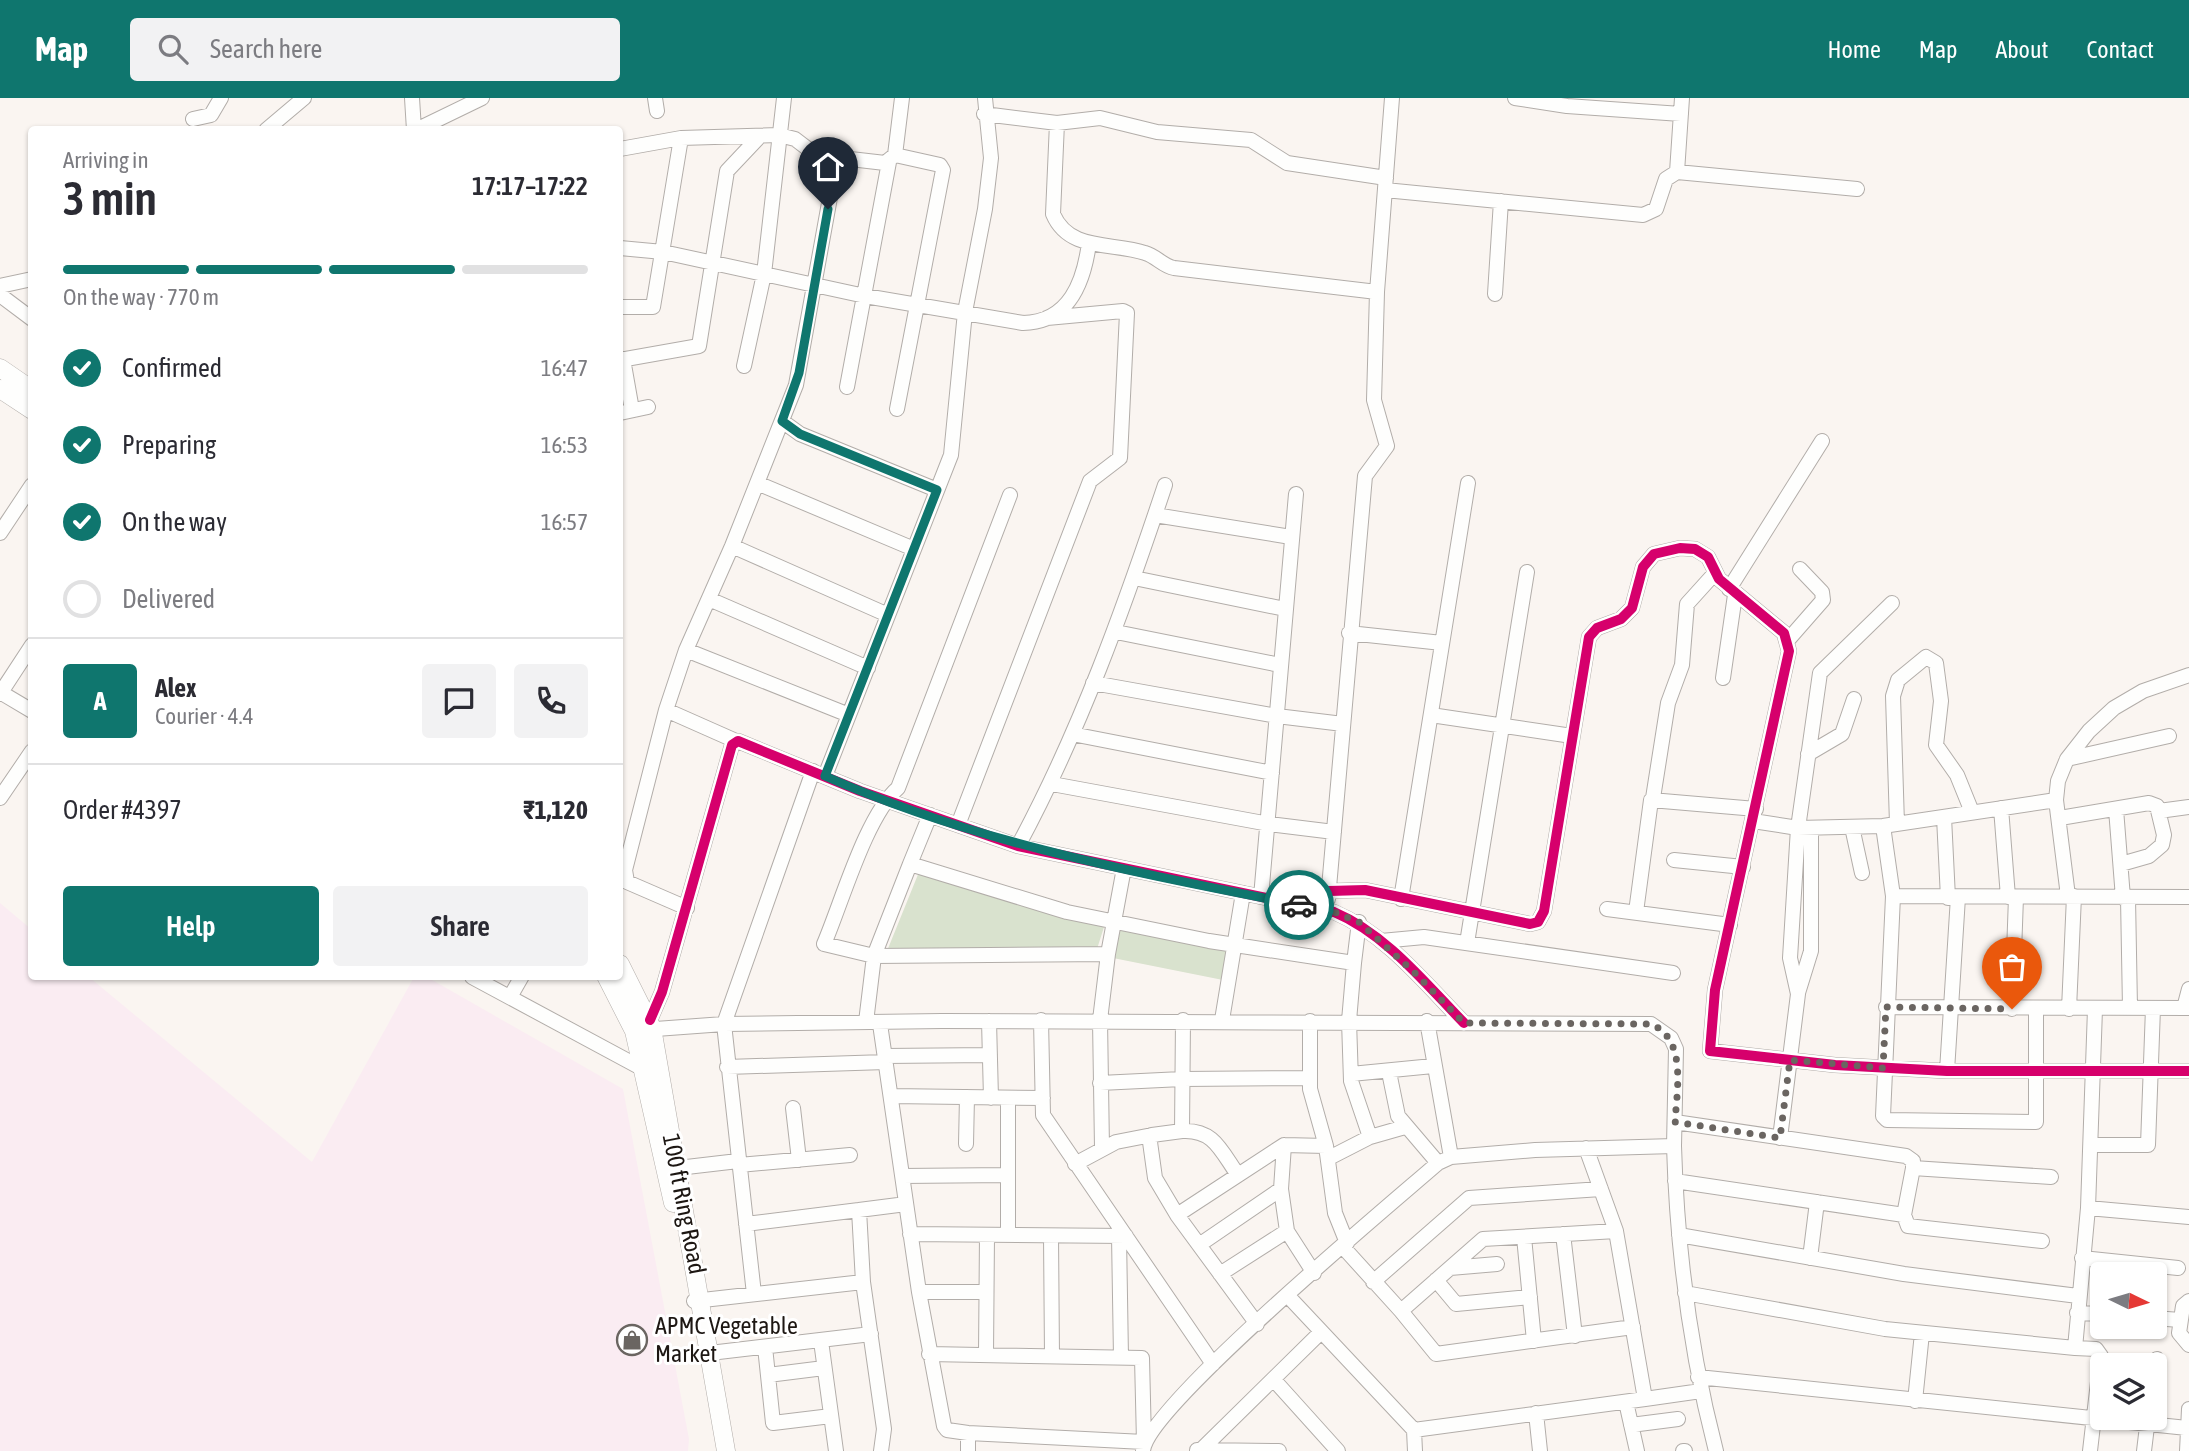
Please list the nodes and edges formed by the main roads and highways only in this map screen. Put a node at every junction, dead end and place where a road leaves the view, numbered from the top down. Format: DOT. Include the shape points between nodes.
graph roads {
  1 [pos="0,368"];
  2 [pos="28,387"];
  3 [pos="0,389"];
  4 [pos="28,407"];
  5 [pos="623,972"];
  6 [pos="609,980"];
  7 [pos="645,1027"];
  8 [pos="698,1301"];
  9 [pos="719,1451"];
  10 [pos="726,1451"];
  1 -- 2 [label="main road"];
  3 -- 4 [label="main road"];
  5 -- 7 [label="main road, 100 ft Ring Road"];
  6 -- 7 [label="main road, 100 ft Ring Road"];
  7 -- 8 [label="main road, 100 ft Ring Road" via="678,1168"];
  7 -- 8 [label="main road, 100 ft Ring Road" via="643,1069"];
  8 -- 9 [label="main road, 100 ft Ring Road"];
  8 -- 10 [label="main road, 100 ft Ring Road"];
}
